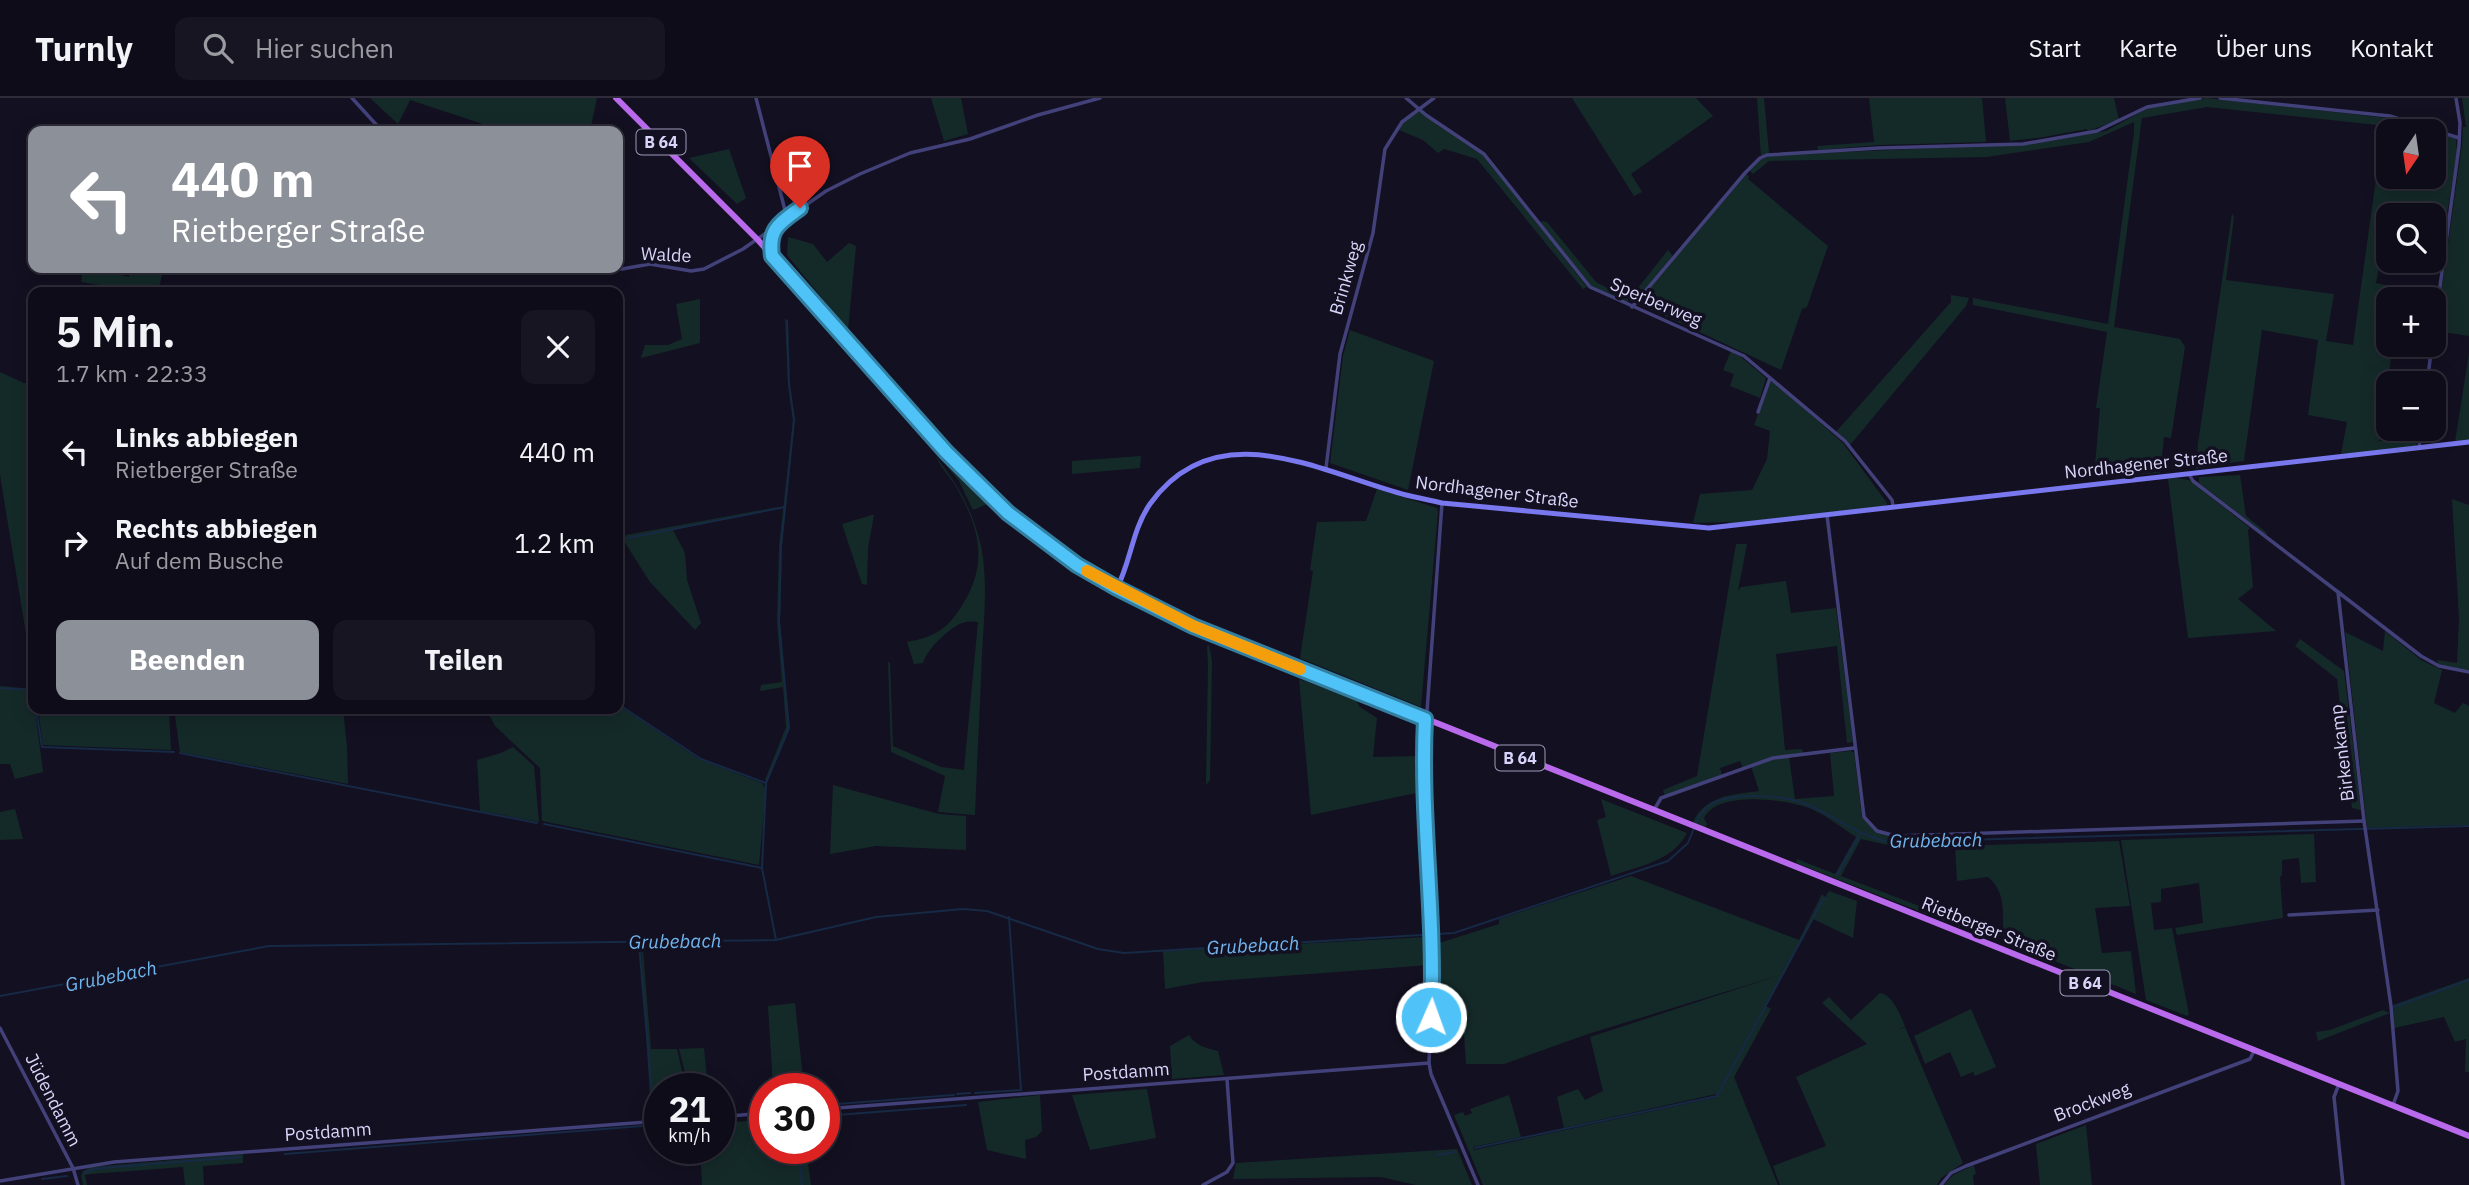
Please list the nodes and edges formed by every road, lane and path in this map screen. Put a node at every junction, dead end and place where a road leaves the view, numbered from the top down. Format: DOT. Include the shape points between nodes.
graph roads {
  1 [pos="352,98"];
  2 [pos="615,98"];
  3 [pos="757,98"];
  4 [pos="1100,98"];
  5 [pos="1406,98"];
  6 [pos="1433,98"];
  7 [pos="2200,98"];
  8 [pos="2220,98"];
  9 [pos="2456,98"];
  10 [pos="1419,107"];
  11 [pos="377,126"];
  12 [pos="2459,138"];
  13 [pos="787,218"];
  14 [pos="775,227"];
  15 [pos="758,240"];
  16 [pos="772,256"];
  17 [pos="623,269"];
  18 [pos="2440,287"];
  19 [pos="1632,307"];
  20 [pos="1770,377"];
  21 [pos="1758,412"];
  22 [pos="2420,441"];
  23 [pos="2469,442"];
  24 [pos="2419,448"];
  25 [pos="1326,468"];
  26 [pos="2189,474"];
  27 [pos="1442,503"];
  28 [pos="1893,507"];
  29 [pos="1827,515"];
  30 [pos="1117,588"];
  31 [pos="2338,592"];
  32 [pos="2469,672"];
  33 [pos="1425,719"];
  34 [pos="1854,748"];
  35 [pos="1654,811"];
  36 [pos="2364,823"];
  37 [pos="2378,910"];
  38 [pos="2289,915"];
  39 [pos="0,1028"];
  40 [pos="2254,1050"];
  41 [pos="1429,1063"];
  42 [pos="1227,1079"];
  43 [pos="2339,1084"];
  44 [pos="2393,1105"];
  45 [pos="840,1108"];
  46 [pos="644,1122"];
  47 [pos="2469,1136"];
  48 [pos="73,1168"];
  49 [pos="0,1181"];
  50 [pos="78,1185"];
  51 [pos="1203,1185"];
  52 [pos="1478,1185"];
  53 [pos="1941,1185"];
  54 [pos="2343,1185"];
  1 -- 11 [label="street"];
  2 -- 15 [label="main road, Rietberger Straße / B 64"];
  3 -- 13 [label="street"];
  4 -- 13 [label="street, Walde" via="910,153 826,191"];
  5 -- 10 [label="street"];
  6 -- 10 [label="street, Brinkweg"];
  7 -- 19 [label="street" via="2147,107 2096,131 2030,143 1767,155 1745,173"];
  8 -- 12 [label="street" via="2390,116"];
  9 -- 12 [label="street"];
  10 -- 19 [label="street, Sperberweg" via="1484,154 1590,287"];
  10 -- 25 [label="street, Brinkweg" via="1402,122 1385,149 1373,233 1340,354"];
  12 -- 18 [label="street"];
  13 -- 14 [label="street, Walde"];
  14 -- 15 [label="street, Walde"];
  14 -- 16 [label="main road"];
  15 -- 16 [label="main road, Rietberger Straße / B 64"];
  15 -- 17 [label="street, Walde" via="699,271 650,264"];
  16 -- 30 [label="main road, Rietberger Straße / B 64" via="980,487 1040,539"];
  19 -- 20 [label="street, Sperberweg" via="1736,352"];
  20 -- 21 [label="street"];
  20 -- 28 [label="street, Sperberweg" via="1845,441"];
  22 -- 24 [label="street"];
  23 -- 24 [label="street, Nordhagener Straße"];
  24 -- 26 [label="street, Nordhagener Straße"];
  25 -- 27 [label="street, Nordhagener Straße"];
  25 -- 30 [label="street, Nordhagener Straße" via="1241,453 1183,472 1159,494 1142,519"];
  26 -- 28 [label="street, Nordhagener Straße"];
  26 -- 31 [label="street"];
  27 -- 29 [label="street, Nordhagener Straße" via="1709,528"];
  27 -- 33 [label="street"];
  28 -- 29 [label="street, Nordhagener Straße"];
  29 -- 34 [label="street"];
  30 -- 33 [label="main road, Rietberger Straße / B 64" via="1193,626"];
  31 -- 32 [label="street" via="2421,656 2439,666"];
  31 -- 36 [label="street, Birkenkamp"];
  33 -- 35 [label="main road, Rietberger Straße / B 64"];
  33 -- 41 [label="street" via="1432,939"];
  34 -- 35 [label="street" via="1773,758 1661,798"];
  34 -- 36 [label="street" via="1864,817 1877,831 1896,836"];
  35 -- 40 [label="main road, Rietberger Straße / B 64"];
  36 -- 37 [label="street, Birkenkamp"];
  37 -- 38 [label="street"];
  37 -- 44 [label="street, Birkenkamp" via="2398,1091"];
  39 -- 48 [label="street, Jüdendamm"];
  40 -- 43 [label="main road, Rietberger Straße / B 64"];
  40 -- 53 [label="street, Brockweg" via="2250,1059 1966,1166 1951,1173"];
  41 -- 42 [label="street, Postdamm"];
  41 -- 52 [label="street"];
  42 -- 45 [label="street, Postdamm"];
  42 -- 51 [label="street" via="1233,1163 1227,1172"];
  43 -- 44 [label="main road, Rietberger Straße / B 64"];
  43 -- 54 [label="street" via="2334,1097"];
  44 -- 47 [label="main road, Rietberger Straße / B 64"];
  46 -- 48 [label="street, Postdamm"];
  48 -- 49 [label="street, Postdamm"];
  48 -- 50 [label="street, Jüdendamm"];
}
